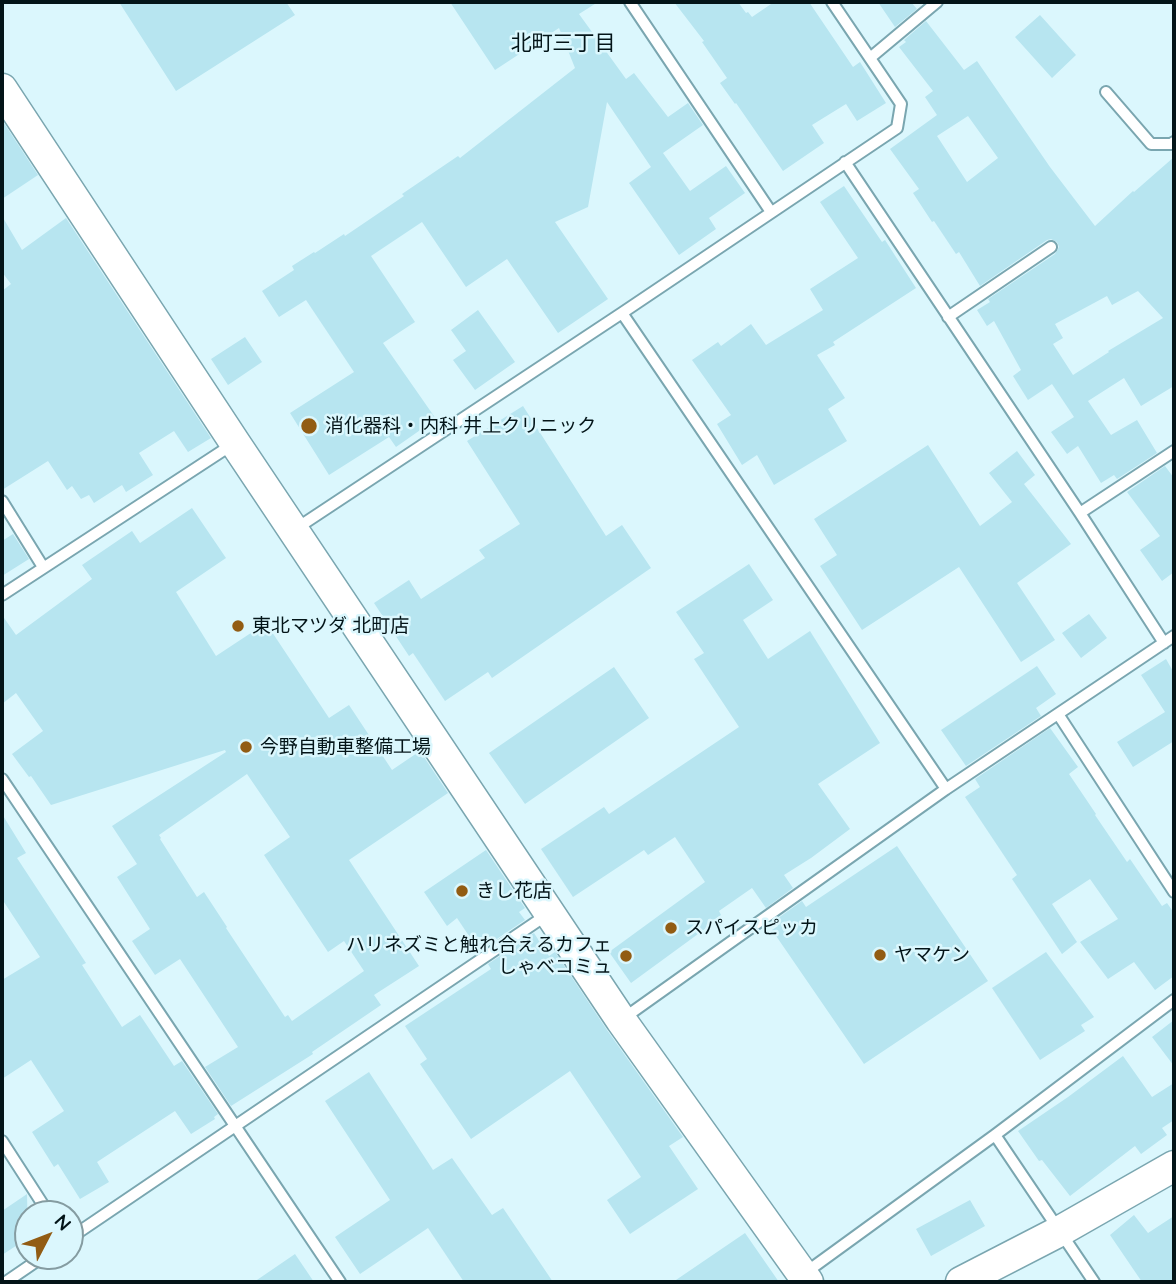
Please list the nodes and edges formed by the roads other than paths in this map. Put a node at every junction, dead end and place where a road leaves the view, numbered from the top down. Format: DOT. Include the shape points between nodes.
graph roads {
  1 [pos="630,2"];
  2 [pos="832,2"];
  3 [pos="936,2"];
  4 [pos="870,58"];
  5 [pos="2,89"];
  6 [pos="1106,92"];
  7 [pos="1174,142"];
  8 [pos="845,162"];
  9 [pos="771,212"];
  10 [pos="1051,247"];
  11 [pos="622,313"];
  12 [pos="948,317"];
  13 [pos="235,443"];
  14 [pos="1174,451"];
  15 [pos="2,501"];
  16 [pos="1080,513"];
  17 [pos="294,530"];
  18 [pos="43,567"];
  19 [pos="2,595"];
  20 [pos="1174,636"];
  21 [pos="1164,643"];
  22 [pos="1058,714"];
  23 [pos="2,779"];
  24 [pos="946,789"];
  25 [pos="1174,892"];
  26 [pos="550,913"];
  27 [pos="1174,1000"];
  28 [pos="621,1020"];
  29 [pos="235,1125"];
  30 [pos="995,1135"];
  31 [pos="2,1141"];
  32 [pos="1174,1166"];
  33 [pos="40,1200"];
  34 [pos="84,1228"];
  35 [pos="1060,1231"];
  36 [pos="24,1270"];
  37 [pos="806,1278"];
  38 [pos="6,1282"];
  39 [pos="340,1282"];
  40 [pos="961,1282"];
  41 [pos="1094,1282"];
  1 -- 9 [label="lane"];
  2 -- 4 [label="lane"];
  3 -- 4 [label="lane"];
  4 -- 8 [label="lane" via="901,104 897,128"];
  5 -- 13 [label="street"];
  6 -- 7 [label="lane" via="1152,144"];
  8 -- 9 [label="lane"];
  8 -- 12 [label="lane"];
  9 -- 11 [label="lane"];
  10 -- 12 [label="lane"];
  11 -- 17 [label="lane"];
  11 -- 24 [label="lane"];
  12 -- 16 [label="lane"];
  13 -- 17 [label="street"];
  13 -- 18 [label="lane"];
  14 -- 16 [label="lane"];
  15 -- 18 [label="lane"];
  16 -- 21 [label="lane"];
  17 -- 26 [label="street"];
  18 -- 19 [label="lane"];
  20 -- 21 [label="lane"];
  21 -- 22 [label="lane"];
  22 -- 24 [label="lane"];
  22 -- 25 [label="lane"];
  23 -- 29 [label="lane"];
  24 -- 28 [label="lane"];
  26 -- 28 [label="street"];
  26 -- 29 [label="lane"];
  27 -- 30 [label="lane"];
  28 -- 37 [label="street"];
  29 -- 34 [label="lane"];
  29 -- 39 [label="lane"];
  30 -- 35 [label="lane"];
  30 -- 37 [label="lane"];
  31 -- 33 [label="lane"];
  32 -- 35 [label="street"];
  35 -- 40 [label="street"];
  35 -- 41 [label="lane"];
  36 -- 38 [label="lane"];
}
